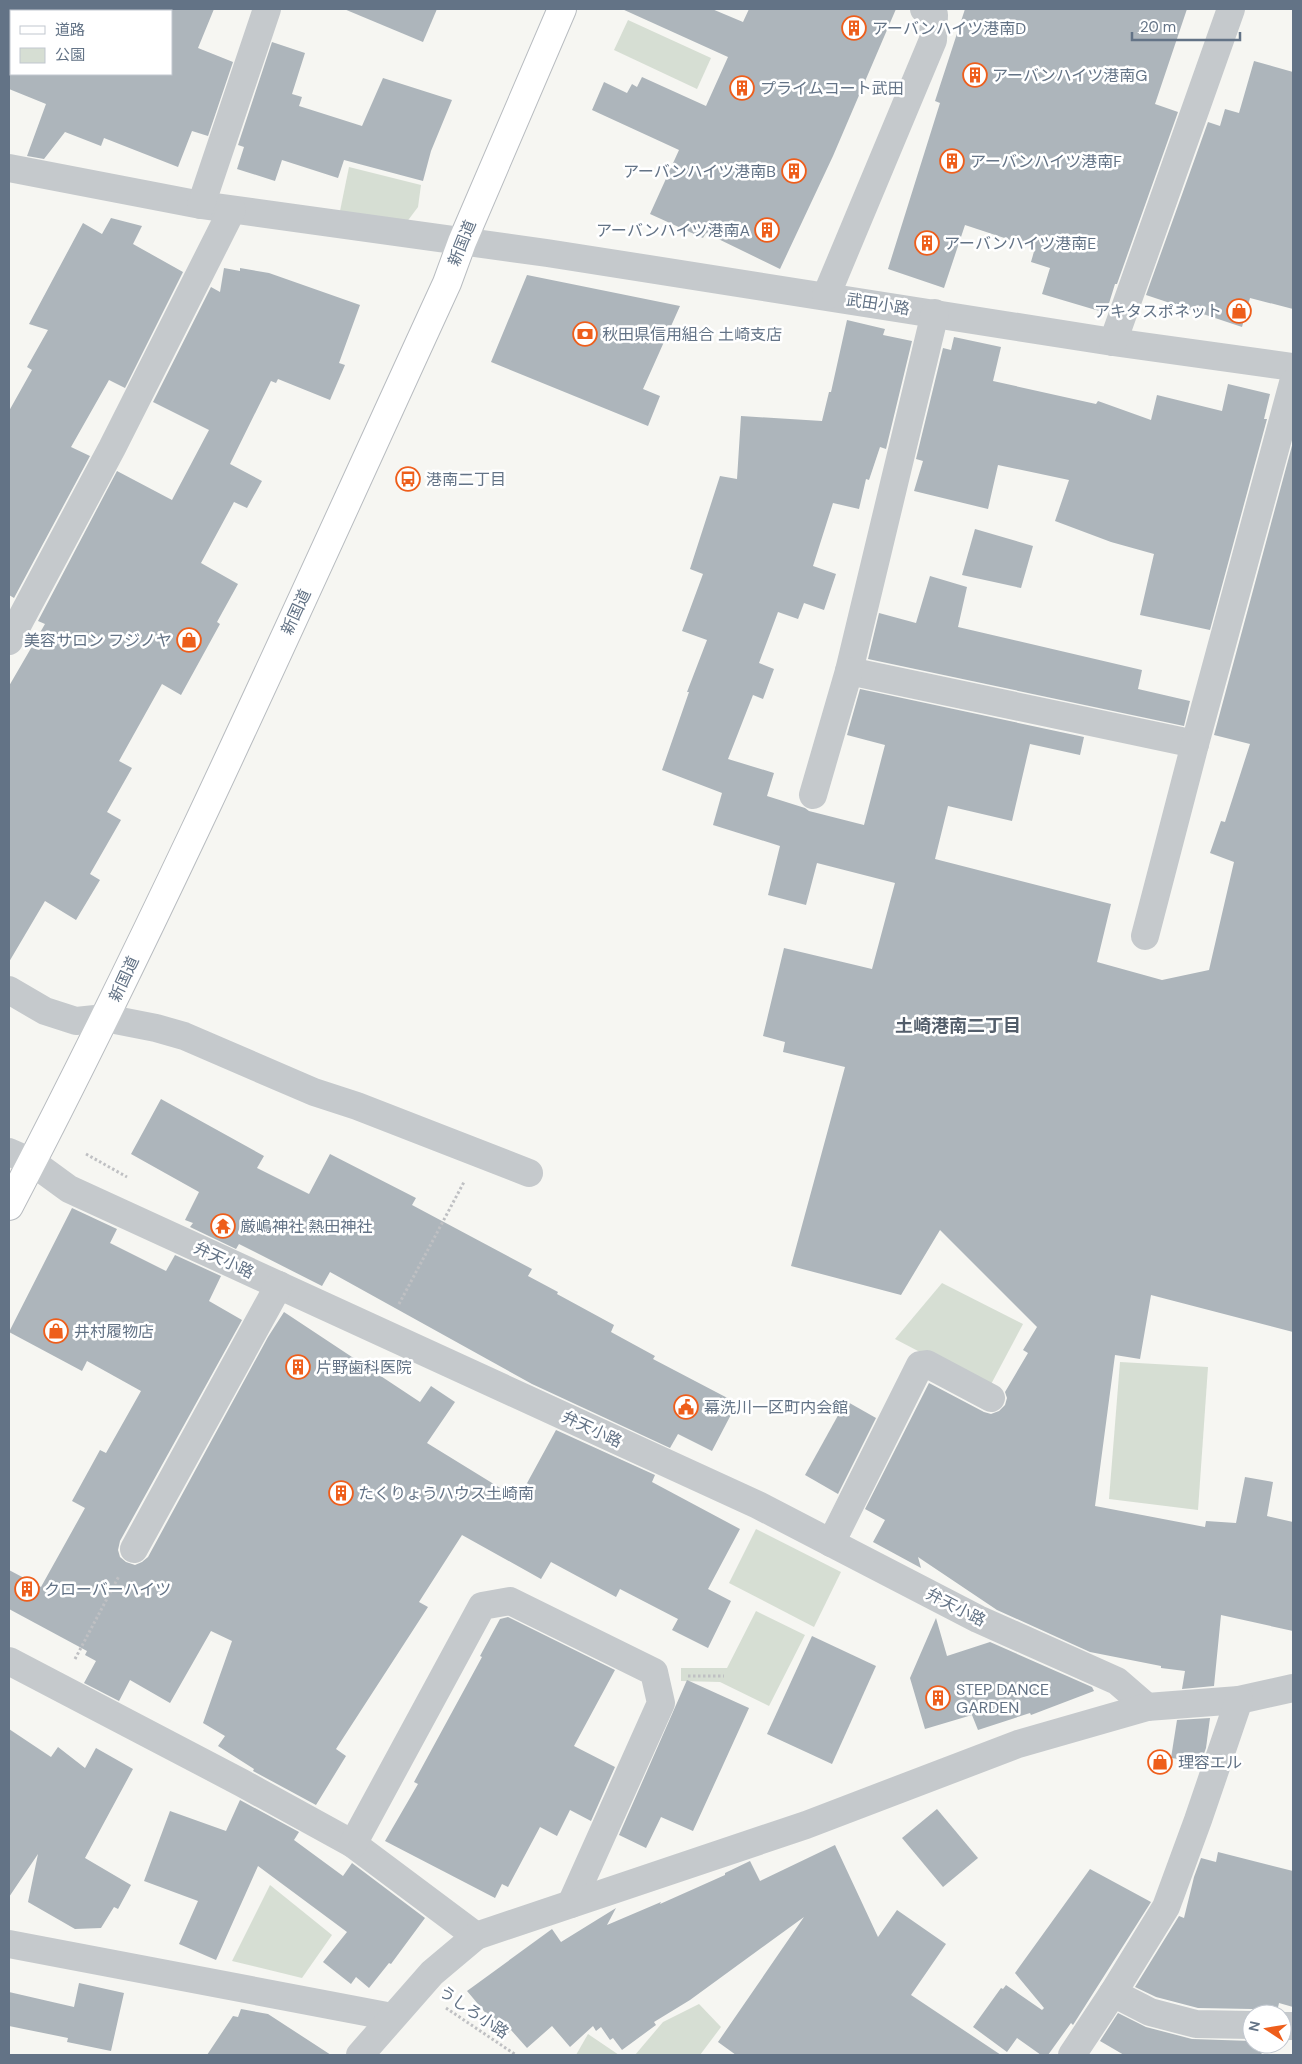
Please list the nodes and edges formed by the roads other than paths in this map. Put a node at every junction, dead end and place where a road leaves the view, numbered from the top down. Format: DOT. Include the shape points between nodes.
graph roads {
  1 [pos="267,9"];
  2 [pos="562,9"];
  3 [pos="924,9"];
  4 [pos="1231,9"];
  5 [pos="9,168"];
  6 [pos="201,206"];
  7 [pos="232,210"];
  8 [pos="462,242"];
  9 [pos="826,296"];
  10 [pos="934,313"];
  11 [pos="1112,342"];
  12 [pos="1293,368"];
  13 [pos="1293,383"];
  14 [pos="9,640"];
  15 [pos="849,671"];
  16 [pos="1195,744"];
  17 [pos="813,795"];
  18 [pos="1145,936"];
  19 [pos="9,990"];
  20 [pos="105,1018"];
  21 [pos="20,1157"];
  22 [pos="528,1173"];
  23 [pos="9,1206"];
  24 [pos="279,1285"];
  25 [pos="991,1398"];
  26 [pos="831,1543"];
  27 [pos="134,1549"];
  28 [pos="9,1661"];
  29 [pos="1293,1688"];
  30 [pos="1239,1700"];
  31 [pos="1147,1707"];
  32 [pos="354,1844"];
  33 [pos="571,1904"];
  34 [pos="476,1936"];
  35 [pos="9,1944"];
  36 [pos="1113,1993"];
  37 [pos="392,2017"];
  38 [pos="1242,2025"];
  39 [pos="360,2055"];
  40 [pos="1072,2055"];
  1 -- 6 [label="street"];
  2 -- 8 [label="main road, 新国道"];
  3 -- 9 [label="street" via="934,15 933,40"];
  4 -- 11 [label="street"];
  5 -- 6 [label="street, 武田小路"];
  6 -- 7 [label="street, 武田小路"];
  7 -- 8 [label="street, 武田小路"];
  7 -- 14 [label="street" via="112,448"];
  8 -- 9 [label="street, 武田小路"];
  8 -- 20 [label="main road, 新国道" via="447,283 268,673"];
  9 -- 10 [label="street, 武田小路"];
  10 -- 11 [label="street, 武田小路"];
  10 -- 15 [label="street"];
  11 -- 12 [label="street, 武田小路"];
  13 -- 16 [label="street"];
  15 -- 16 [label="street"];
  15 -- 17 [label="street"];
  16 -- 18 [label="street"];
  19 -- 20 [label="street" via="45,1011 76,1021"];
  20 -- 21 [label="main road, 新国道"];
  20 -- 22 [label="street" via="184,1036 314,1092"];
  21 -- 23 [label="main road, 新国道"];
  21 -- 24 [label="street, 弁天小路" via="69,1189"];
  24 -- 26 [label="street, 弁天小路" via="758,1505"];
  24 -- 27 [label="street"];
  25 -- 26 [label="street" via="927,1364 920,1365"];
  26 -- 31 [label="street, 弁天小路" via="978,1619 1117,1681"];
  28 -- 32 [label="street"];
  29 -- 30 [label="street"];
  30 -- 31 [label="street"];
  30 -- 36 [label="street" via="1166,1907"];
  31 -- 33 [label="street" via="1018,1744 806,1825"];
  32 -- 33 [label="street" via="482,1606 510,1601 654,1672 661,1703"];
  32 -- 34 [label="street"];
  33 -- 34 [label="street"];
  34 -- 37 [label="street" via="432,1973"];
  35 -- 37 [label="street"];
  36 -- 38 [label="street" via="1150,2012 1196,2024"];
  36 -- 40 [label="street"];
  37 -- 39 [label="street"];
}
